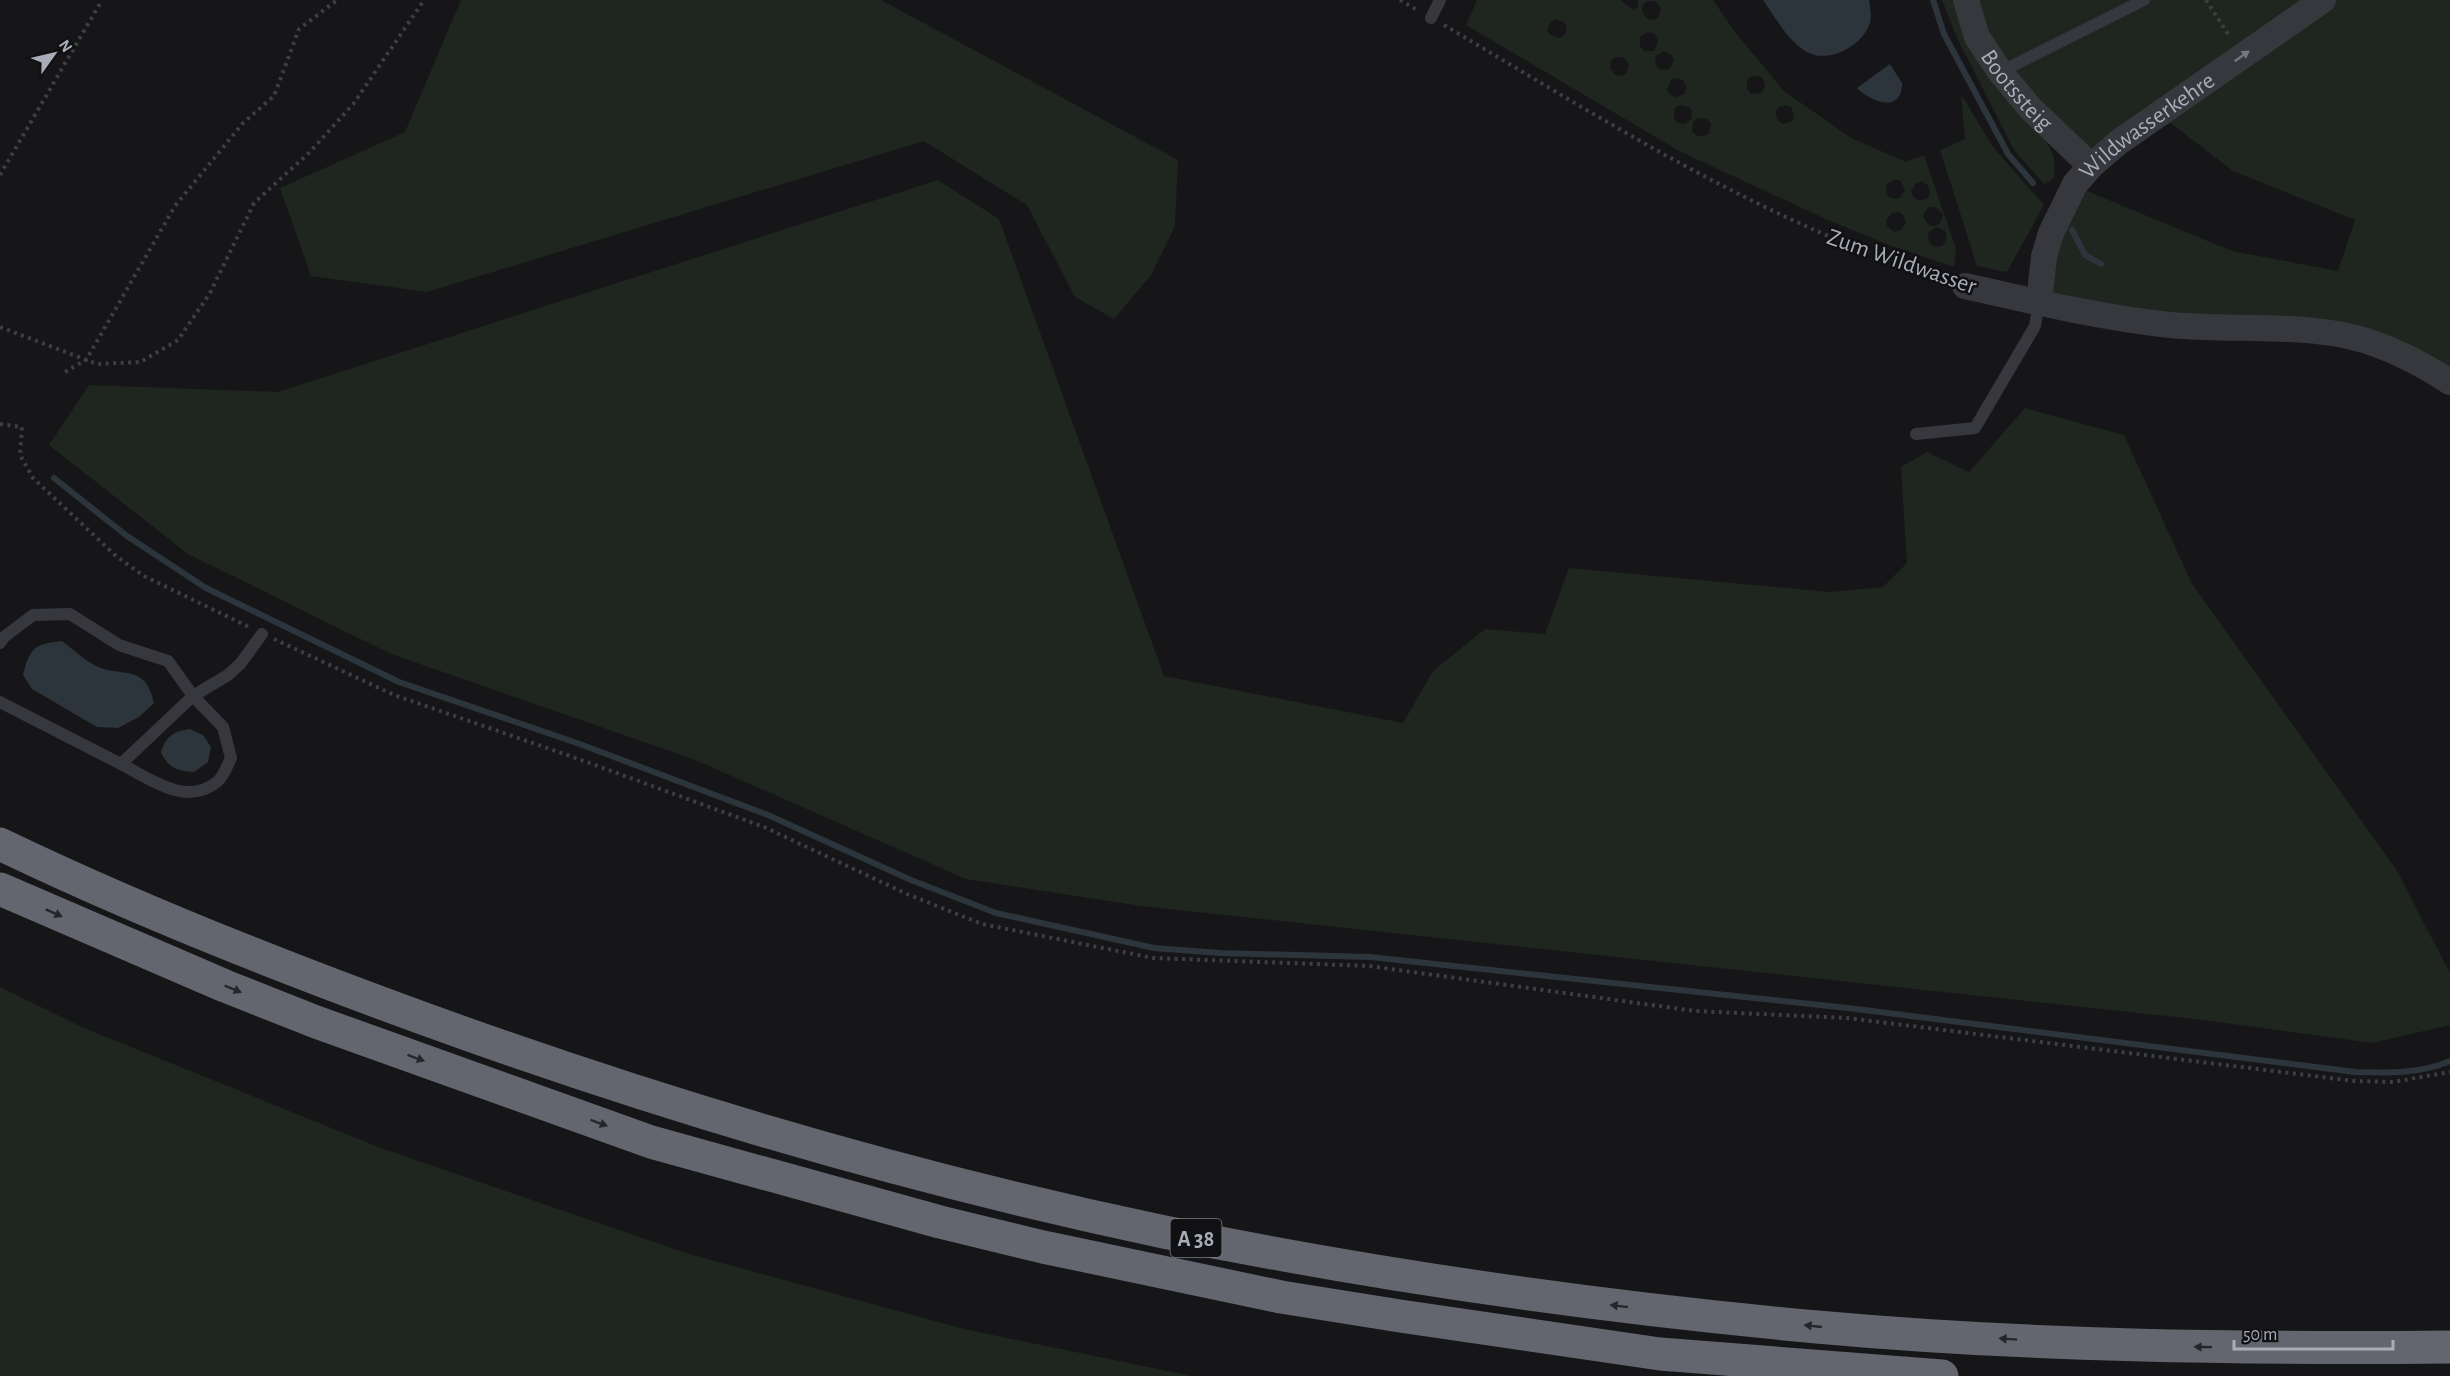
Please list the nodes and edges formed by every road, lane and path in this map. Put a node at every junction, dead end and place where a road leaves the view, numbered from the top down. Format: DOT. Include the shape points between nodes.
graph roads {
  1 [pos="102,0"];
  2 [pos="337,0"];
  3 [pos="424,0"];
  4 [pos="1400,0"];
  5 [pos="1440,0"];
  6 [pos="1966,0"];
  7 [pos="2145,0"];
  8 [pos="2206,0"];
  9 [pos="2323,0"];
  10 [pos="1431,18"];
  11 [pos="2231,39"];
  12 [pos="2000,72"];
  13 [pos="2091,166"];
  14 [pos="0,175"];
  15 [pos="1965,286"];
  16 [pos="2039,302"];
  17 [pos="0,327"];
  18 [pos="86,360"];
  19 [pos="65,372"];
  20 [pos="2450,382"];
  21 [pos="0,424"];
  22 [pos="1916,434"];
  23 [pos="262,634"];
  24 [pos="0,643"];
  25 [pos="193,696"];
  26 [pos="0,702"];
  27 [pos="121,764"];
  28 [pos="0,844"];
  29 [pos="0,889"];
  30 [pos="2450,1072"];
  31 [pos="2450,1347"];
  32 [pos="1942,1376"];
  1 -- 14 [label="path"];
  2 -- 18 [label="path" via="299,29 274,96 243,123 175,206"];
  3 -- 18 [label="path" via="354,103 310,153 254,203 210,293 178,340 140,362 98,364"];
  4 -- 10 [label="path, Zum Wildwasser"];
  5 -- 10 [label="lane"];
  6 -- 12 [label="street, Bootssteig" via="1977,37"];
  7 -- 12 [label="lane"];
  8 -- 11 [label="path"];
  13 -- 9 [label="street, Wildwasserkehre, one-way"];
  10 -- 15 [label="path, Zum Wildwasser" via="1751,202 1824,236"];
  12 -- 13 [label="street, Bootssteig" via="2031,109"];
  13 -- 16 [label="street, Wildwasserkehre" via="2075,184 2051,233"];
  15 -- 16 [label="street, Zum Wildwasser"];
  16 -- 20 [label="street, Zum Wildwasser" via="2171,325 2339,334 2406,357"];
  16 -- 22 [label="lane" via="2035,326 1975,428"];
  17 -- 18 [label="path"];
  18 -- 19 [label="path"];
  21 -- 23 [label="path" via="22,427 20,455 33,478 116,556 144,576"];
  23 -- 25 [label="lane" via="228,675"];
  23 -- 30 [label="path" via="394,695 764,827 907,894 982,924 1153,958 1369,966 1695,1011 1847,1018 2354,1082 2393,1082"];
  24 -- 25 [label="lane" via="33,615 70,614 119,645 168,662"];
  25 -- 27 [label="lane"];
  25 -- 27 [label="lane" via="222,727 231,758 219,782 194,794 168,789"];
  26 -- 27 [label="lane"];
  31 -- 28 [label="highway, A 38, one-way" via="2175,1347 1824,1327 1651,1310 1431,1280 1163,1231 864,1159 575,1072 334,987"];
  29 -- 32 [label="highway, A 38, one-way" via="306,1018 651,1142 940,1222 1281,1297 1400,1317 1660,1354"];
}
